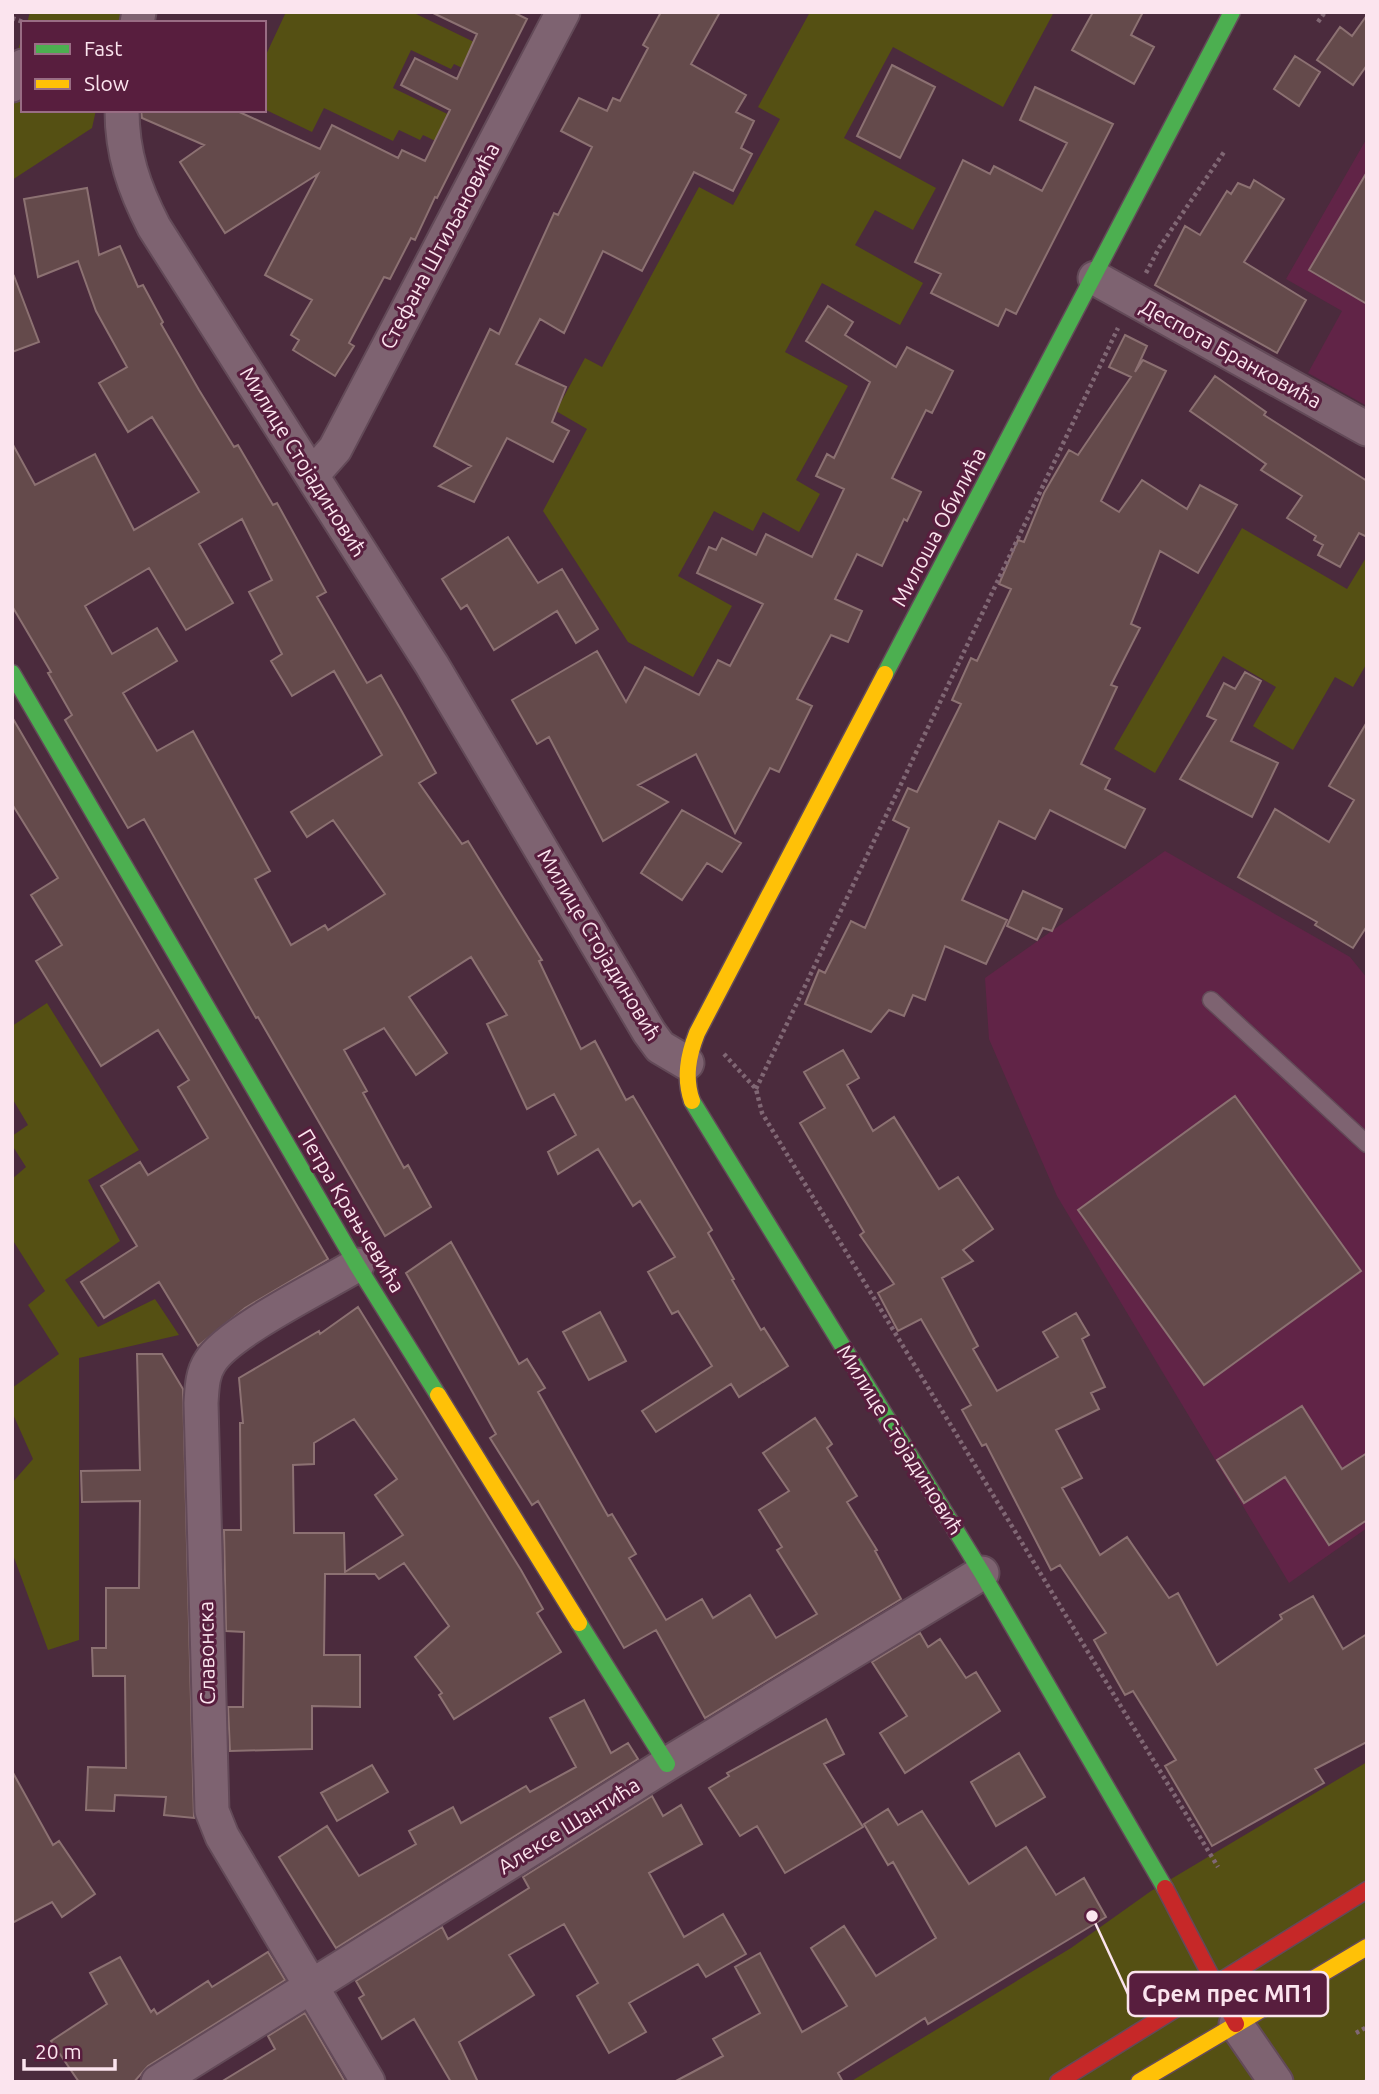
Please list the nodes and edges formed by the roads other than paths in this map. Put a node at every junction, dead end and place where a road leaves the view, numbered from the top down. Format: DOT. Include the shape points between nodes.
graph roads {
  1 [pos="562,12"];
  2 [pos="1233,12"];
  3 [pos="21,69"];
  4 [pos="12,85"];
  5 [pos="122,112"];
  6 [pos="1095,278"];
  7 [pos="1367,429"];
  8 [pos="312,475"];
  9 [pos="12,673"];
  10 [pos="1211,1000"];
  11 [pos="687,1063"];
  12 [pos="1367,1144"];
  13 [pos="357,1265"];
  14 [pos="982,1573"];
  15 [pos="667,1764"];
  16 [pos="1367,1890"];
  17 [pos="1367,1947"];
  18 [pos="1214,1984"];
  19 [pos="311,1989"];
  20 [pos="1236,2024"];
  21 [pos="158,2082"];
  22 [pos="368,2082"];
  23 [pos="1058,2082"];
  24 [pos="1139,2082"];
  25 [pos="1276,2082"];
  1 -- 8 [label="street, Стефана Штиљановића" via="335,449"];
  2 -- 6 [label="street, Милоша Обилића"];
  3 -- 4 [label="street"];
  5 -- 8 [label="street, Милице Стојадиновић" via="126,160 154,227"];
  6 -- 7 [label="street, Деспота Бранковића"];
  6 -- 11 [label="street, Милоша Обилића" via="700,1027"];
  8 -- 11 [label="street, Милице Стојадиновић" via="432,665 649,1032 660,1047"];
  9 -- 13 [label="street, Петра Крањчевића"];
  10 -- 12 [label="lane"];
  11 -- 14 [label="street, Милице Стојадиновић" via="685,1079 695,1110"];
  13 -- 15 [label="street, Петра Крањчевића"];
  13 -- 19 [label="street, Славонска" via="229,1340 209,1363 202,1387 212,1811"];
  14 -- 15 [label="street, Алексе Шантића"];
  14 -- 18 [label="street, Милице Стојадиновић" via="1171,1898"];
  15 -- 19 [label="street, Алексе Шантића"];
  16 -- 18 [label="street"];
  17 -- 20 [label="street"];
  18 -- 20 [label="street, Милице Стојадиновић"];
  18 -- 23 [label="street"];
  19 -- 21 [label="street, Алексе Шантића"];
  19 -- 22 [label="street, Славонска"];
  20 -- 24 [label="street"];
  20 -- 25 [label="street"];
}
